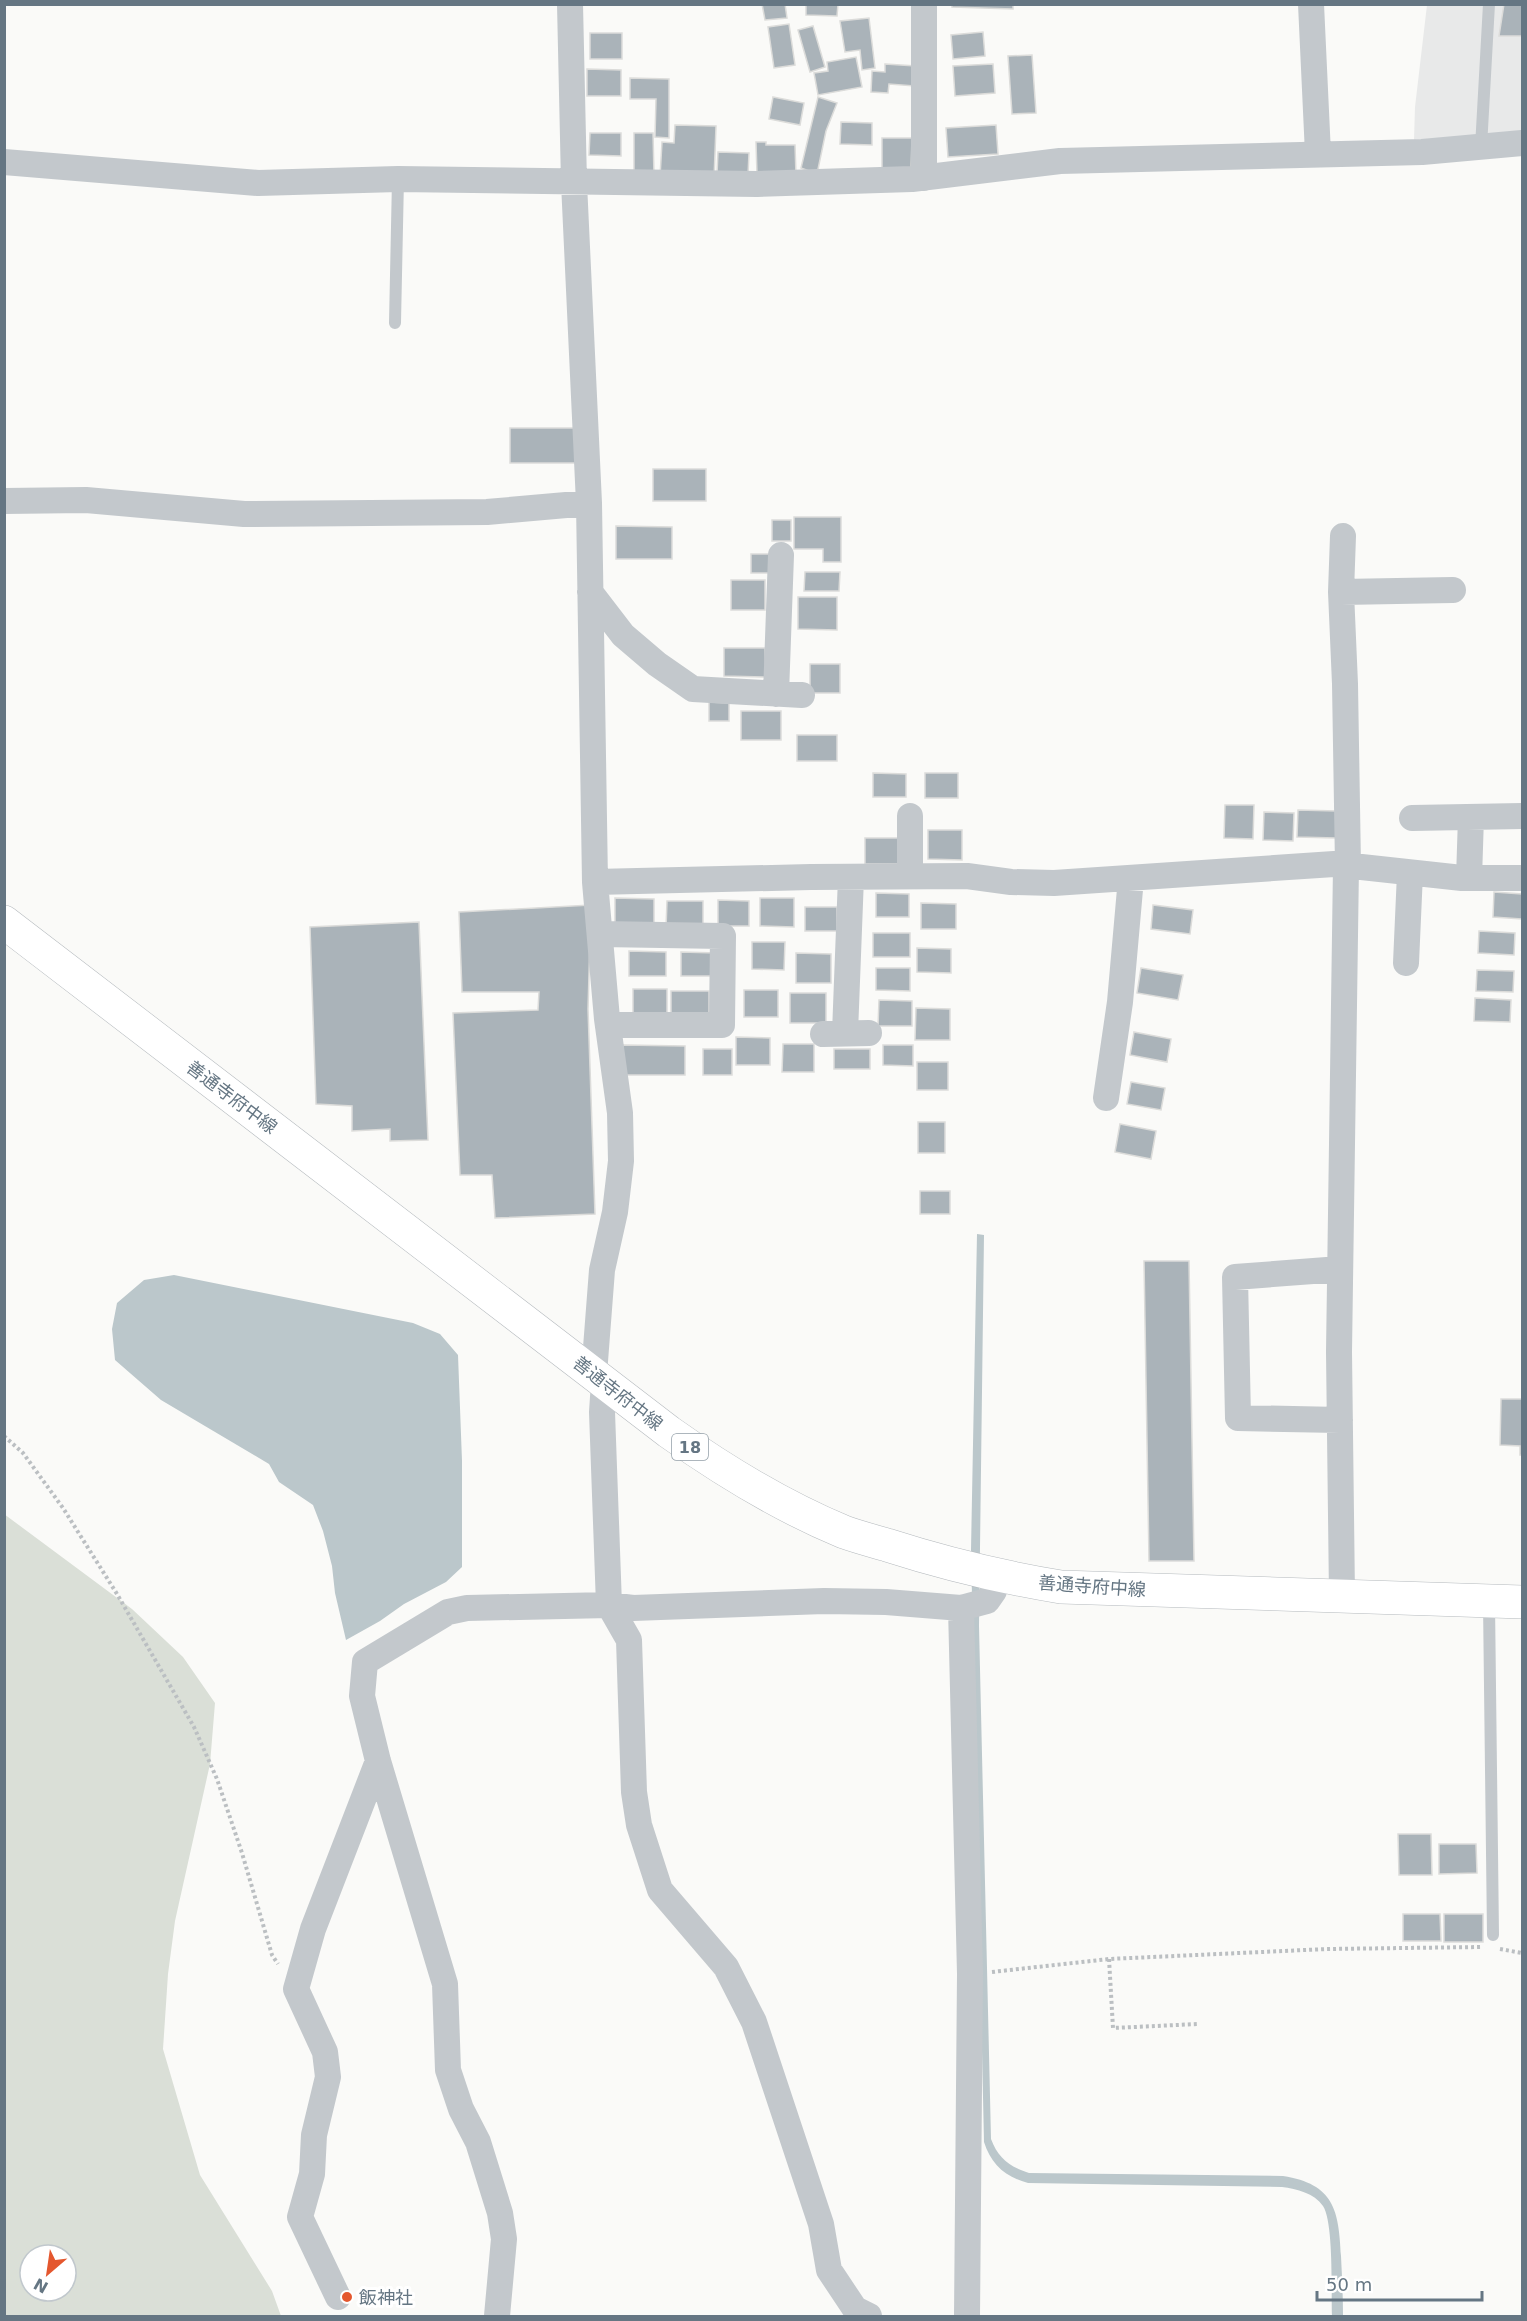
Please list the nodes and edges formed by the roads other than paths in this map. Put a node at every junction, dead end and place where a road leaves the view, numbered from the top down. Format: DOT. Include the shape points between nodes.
graph roads {
  1 [pos="570,4"];
  2 [pos="924,4"];
  3 [pos="1311,4"];
  4 [pos="1490,4"];
  5 [pos="1522,143"];
  6 [pos="1481,147"];
  7 [pos="1318,154"];
  8 [pos="4,162"];
  9 [pos="924,178"];
  10 [pos="398,179"];
  11 [pos="574,183"];
  12 [pos="395,323"];
  13 [pos="4,501"];
  14 [pos="589,503"];
  15 [pos="1343,536"];
  16 [pos="781,555"];
  17 [pos="1453,590"];
  18 [pos="591,592"];
  19 [pos="1341,592"];
  20 [pos="776,694"];
  21 [pos="802,695"];
  22 [pos="910,816"];
  23 [pos="1522,816"];
  24 [pos="1471,817"];
  25 [pos="1412,818"];
  26 [pos="1347,866"];
  27 [pos="1410,873"];
  28 [pos="910,876"];
  29 [pos="851,877"];
  30 [pos="1131,878"];
  31 [pos="1469,878"];
  32 [pos="1522,878"];
  33 [pos="596,882"];
  34 [pos="4,922"];
  35 [pos="601,934"];
  36 [pos="1406,963"];
  37 [pos="608,1026"];
  38 [pos="846,1034"];
  39 [pos="1106,1098"];
  40 [pos="1340,1269"];
  41 [pos="599,1378"];
  42 [pos="1340,1420"];
  43 [pos="997,1576"];
  44 [pos="1342,1596"];
  45 [pos="1489,1601"];
  46 [pos="1522,1602"];
  47 [pos="609,1605"];
  48 [pos="961,1608"];
  49 [pos="378,1761"];
  50 [pos="1493,1935"];
  51 [pos="338,2297"];
  52 [pos="497,2316"];
  53 [pos="868,2316"];
  54 [pos="967,2316"];
  1 -- 11 [label="street"];
  2 -- 9 [label="street"];
  3 -- 7 [label="street"];
  4 -- 6 [label="lane"];
  5 -- 6 [label="street"];
  6 -- 7 [label="street"];
  7 -- 9 [label="street" via="1060,161"];
  8 -- 10 [label="street" via="258,183"];
  9 -- 11 [label="street" via="757,184"];
  10 -- 11 [label="street"];
  10 -- 12 [label="lane"];
  11 -- 14 [label="street"];
  13 -- 14 [label="street" via="86,500 244,514 487,513"];
  14 -- 18 [label="street"];
  15 -- 19 [label="street"];
  16 -- 20 [label="street"];
  17 -- 19 [label="street"];
  18 -- 20 [label="street" via="623,635 693,689"];
  18 -- 33 [label="street"];
  19 -- 26 [label="street"];
  20 -- 21 [label="street"];
  22 -- 28 [label="street"];
  23 -- 24 [label="street"];
  24 -- 25 [label="street"];
  24 -- 31 [label="street"];
  26 -- 27 [label="street"];
  26 -- 30 [label="street"];
  26 -- 40 [label="street"];
  27 -- 31 [label="street"];
  27 -- 36 [label="street"];
  28 -- 29 [label="street"];
  28 -- 30 [label="street" via="1054,883"];
  29 -- 33 [label="street"];
  29 -- 38 [label="street"];
  30 -- 39 [label="street" via="1120,1002"];
  31 -- 32 [label="street"];
  33 -- 35 [label="street"];
  34 -- 41 [label="main road, 善通寺府中線 / 18"];
  35 -- 37 [label="street"];
  35 -- 37 [label="street" via="723,936 722,1025"];
  37 -- 41 [label="street" via="620,1113 621,1161 602,1270"];
  40 -- 42 [label="street"];
  40 -- 42 [label="street" via="1235,1277 1238,1418"];
  41 -- 43 [label="main road, 善通寺府中線 / 18" via="716,1465 803,1514 845,1532"];
  41 -- 47 [label="street"];
  42 -- 44 [label="street"];
  43 -- 44 [label="main road, 善通寺府中線 / 18" via="1061,1587"];
  43 -- 48 [label="street" via="987,1601"];
  44 -- 45 [label="main road, 善通寺府中線 / 18"];
  45 -- 46 [label="main road, 善通寺府中線 / 18"];
  45 -- 50 [label="lane"];
  47 -- 48 [label="street" via="633,1608 824,1601"];
  47 -- 49 [label="street" via="467,1608 448,1612 384,1649 365,1662 362,1696"];
  47 -- 53 [label="street" via="629,1640 634,1792 639,1825 660,1890 726,1967 753,2022 821,2224 829,2270 855,2309"];
  48 -- 54 [label="street" via="970,1974"];
  49 -- 51 [label="street" via="313,1929 296,1989 325,2052 328,2077 314,2135 312,2174 300,2217"];
  49 -- 52 [label="street" via="445,1984 448,2070 478,2142 500,2213 504,2239"];
}
